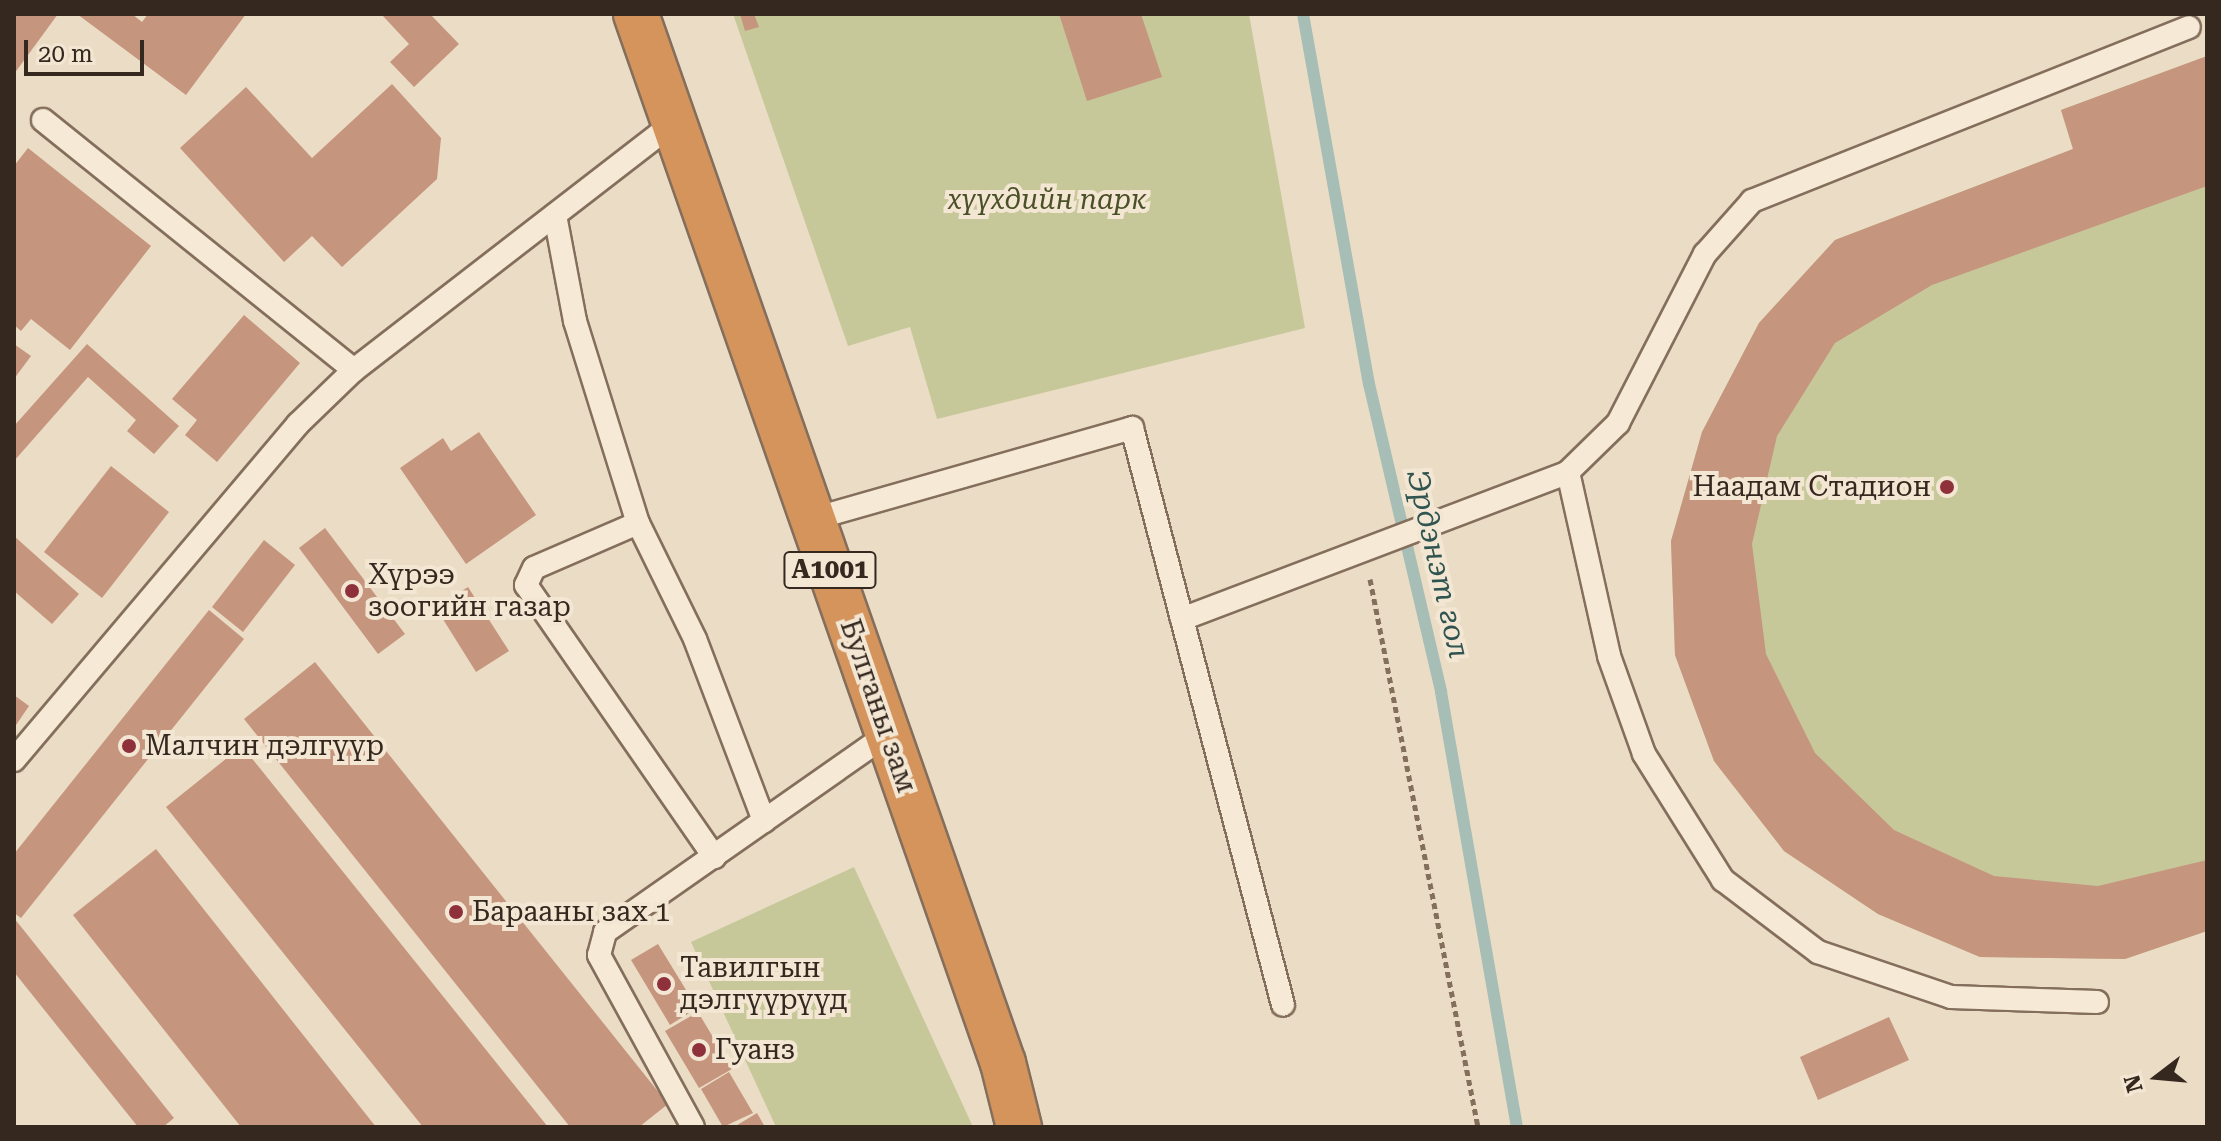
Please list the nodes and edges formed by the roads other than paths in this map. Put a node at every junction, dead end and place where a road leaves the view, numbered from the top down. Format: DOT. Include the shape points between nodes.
graph roads {
  1 [pos="636,14"];
  2 [pos="2189,27"];
  3 [pos="43,120"];
  4 [pos="677,120"];
  5 [pos="555,215"];
  6 [pos="354,370"];
  7 [pos="1568,472"];
  8 [pos="813,519"];
  9 [pos="638,523"];
  10 [pos="1182,619"];
  11 [pos="888,734"];
  12 [pos="14,760"];
  13 [pos="764,821"];
  14 [pos="714,857"];
  15 [pos="2097,1002"];
  16 [pos="1283,1005"];
  17 [pos="693,1127"];
  18 [pos="1019,1127"];
  1 -- 4 [label="highway, Булганы зам / A1001"];
  2 -- 7 [label="lane" via="1752,201 1705,254 1618,423"];
  3 -- 6 [label="lane"];
  4 -- 5 [label="lane"];
  4 -- 8 [label="highway, Булганы зам / A1001"];
  5 -- 6 [label="lane"];
  5 -- 9 [label="lane" via="575,321"];
  6 -- 12 [label="lane" via="298,424"];
  7 -- 10 [label="lane"];
  7 -- 15 [label="lane" via="1609,656 1644,754 1723,880 1818,952 1951,997"];
  8 -- 10 [label="lane" via="1132,428"];
  8 -- 11 [label="highway, Булганы зам / A1001"];
  9 -- 13 [label="lane" via="695,639"];
  9 -- 14 [label="lane" via="534,568 526,585"];
  10 -- 16 [label="lane"];
  11 -- 13 [label="lane"];
  11 -- 18 [label="highway, Булганы зам / A1001"];
  13 -- 14 [label="lane"];
  14 -- 17 [label="lane" via="605,932 599,955"];
}
